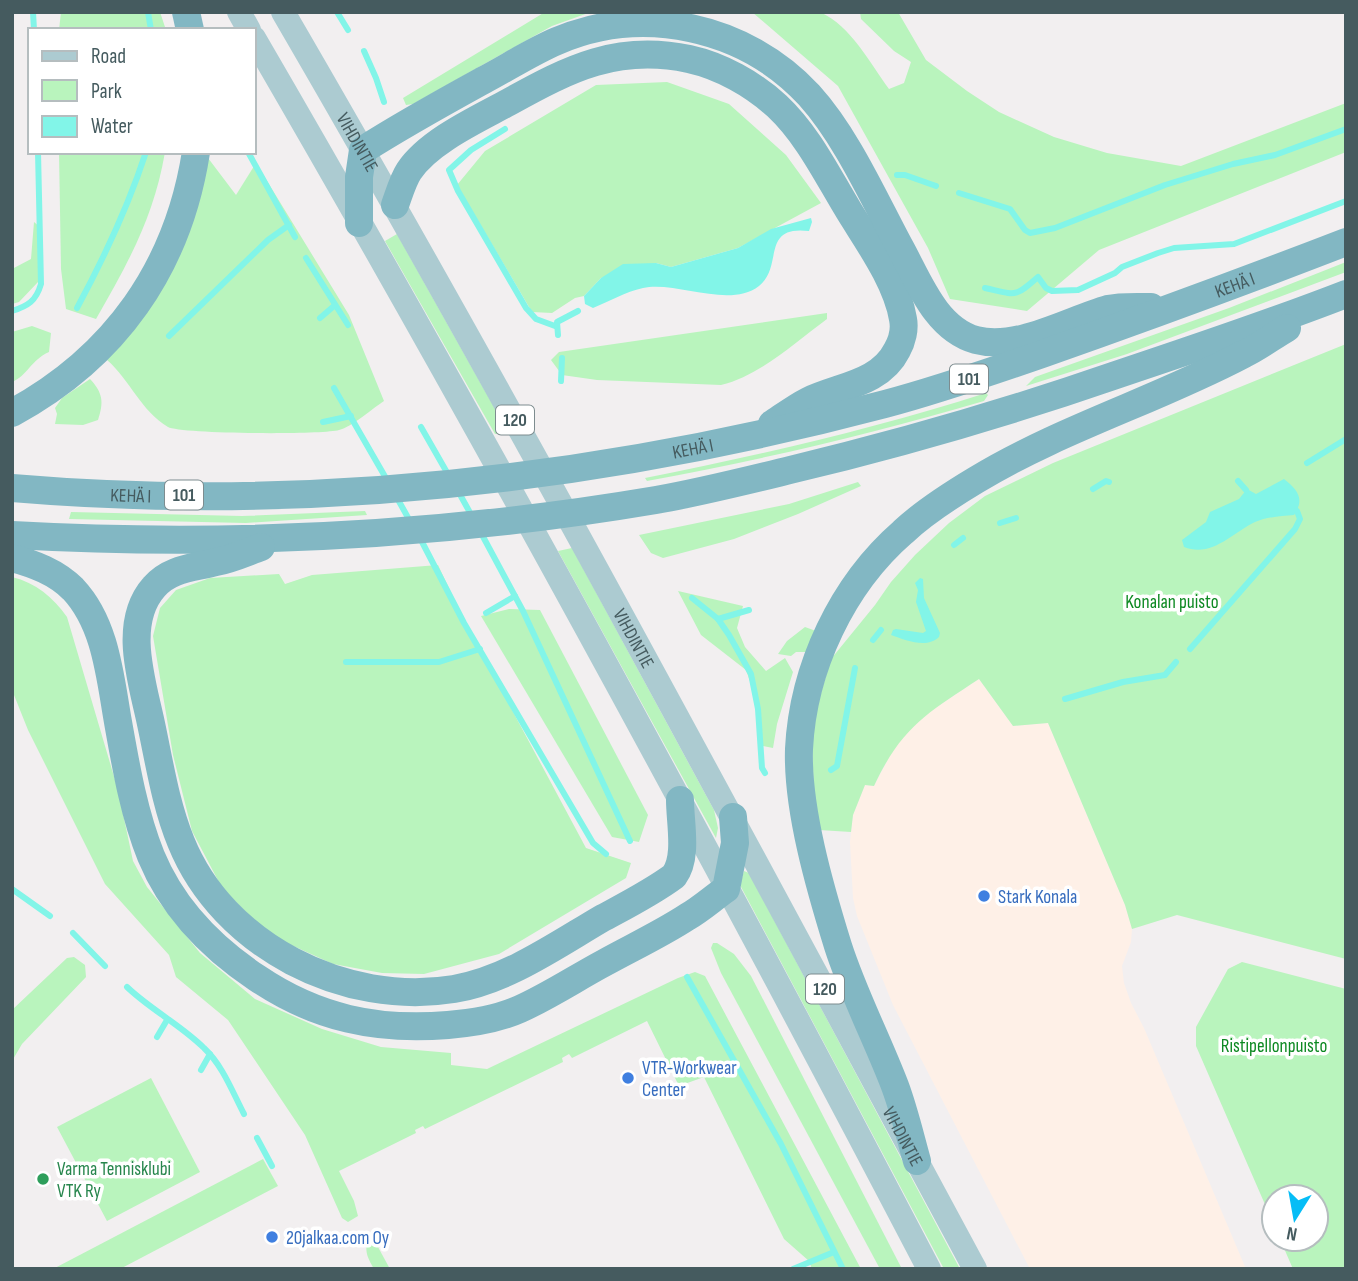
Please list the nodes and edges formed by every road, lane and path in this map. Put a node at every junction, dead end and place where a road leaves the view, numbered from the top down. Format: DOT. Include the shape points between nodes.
graph roads {
  1 [pos="239,12"];
  2 [pos="283,12"];
  3 [pos="248,28"];
  4 [pos="256,42"];
  5 [pos="363,150"];
  6 [pos="196,154"];
  7 [pos="395,205"];
  8 [pos="359,223"];
  9 [pos="1346,242"];
  10 [pos="1338,297"];
  11 [pos="1181,306"];
  12 [pos="12,413"];
  13 [pos="752,436"];
  14 [pos="12,488"];
  15 [pos="12,535"];
  16 [pos="284,539"];
  17 [pos="12,558"];
  18 [pos="680,800"];
  19 [pos="733,817"];
  20 [pos="726,889"];
  21 [pos="917,1161"];
  22 [pos="929,1269"];
  23 [pos="975,1269"];
  1 -- 3 [label="main road"];
  2 -- 5 [label="main road, VIHDINTIE / 120"];
  4 -- 8 [label="main road, VIHDINTIE / 120"];
  5 -- 7 [label="main road, VIHDINTIE / 120"];
  5 -- 8 [label="highway"];
  5 -- 11 [label="highway" via="556,41 632,23 693,27 766,58 810,96 856,164 937,313 961,334 985,341 1012,340 1111,308"];
  6 -- 12 [label="highway" via="190,190 152,282 110,339 45,395"];
  7 -- 13 [label="highway" via="409,171 424,154 533,88 608,58 636,54 690,60 758,91 803,136 883,267 904,321 901,341 888,365 856,384 808,401"];
  7 -- 19 [label="main road, VIHDINTIE / 120"];
  8 -- 18 [label="main road, VIHDINTIE / 120"];
  9 -- 11 [label="highway, KEHÄ I / 101"];
  10 -- 16 [label="highway, 101" via="971,423 838,459 658,500 509,521"];
  10 -- 21 [label="highway" via="1245,354 976,480 903,531 856,584 838,614 809,685 799,750 807,824 839,948 895,1088"];
  11 -- 13 [label="highway, KEHÄ I / 101" via="955,384"];
  13 -- 14 [label="highway, KEHÄ I / 101" via="507,478 356,493 125,495"];
  15 -- 16 [label="highway, 101"];
  16 -- 18 [label="highway" via="164,577 143,605 137,637 142,682 181,842 204,883 260,941 319,975 387,990 419,993 490,979 674,876 681,855"];
  17 -- 20 [label="highway" via="62,580 81,599 97,628 136,808 165,884 215,946 284,996 372,1025 474,1023 519,1010 687,918"];
  18 -- 20 [label="main road, VIHDINTIE / 120"];
  19 -- 20 [label="highway" via="735,844"];
  19 -- 21 [label="main road, VIHDINTIE / 120"];
  20 -- 22 [label="main road, VIHDINTIE / 120"];
  21 -- 23 [label="main road, VIHDINTIE / 120"];
}
